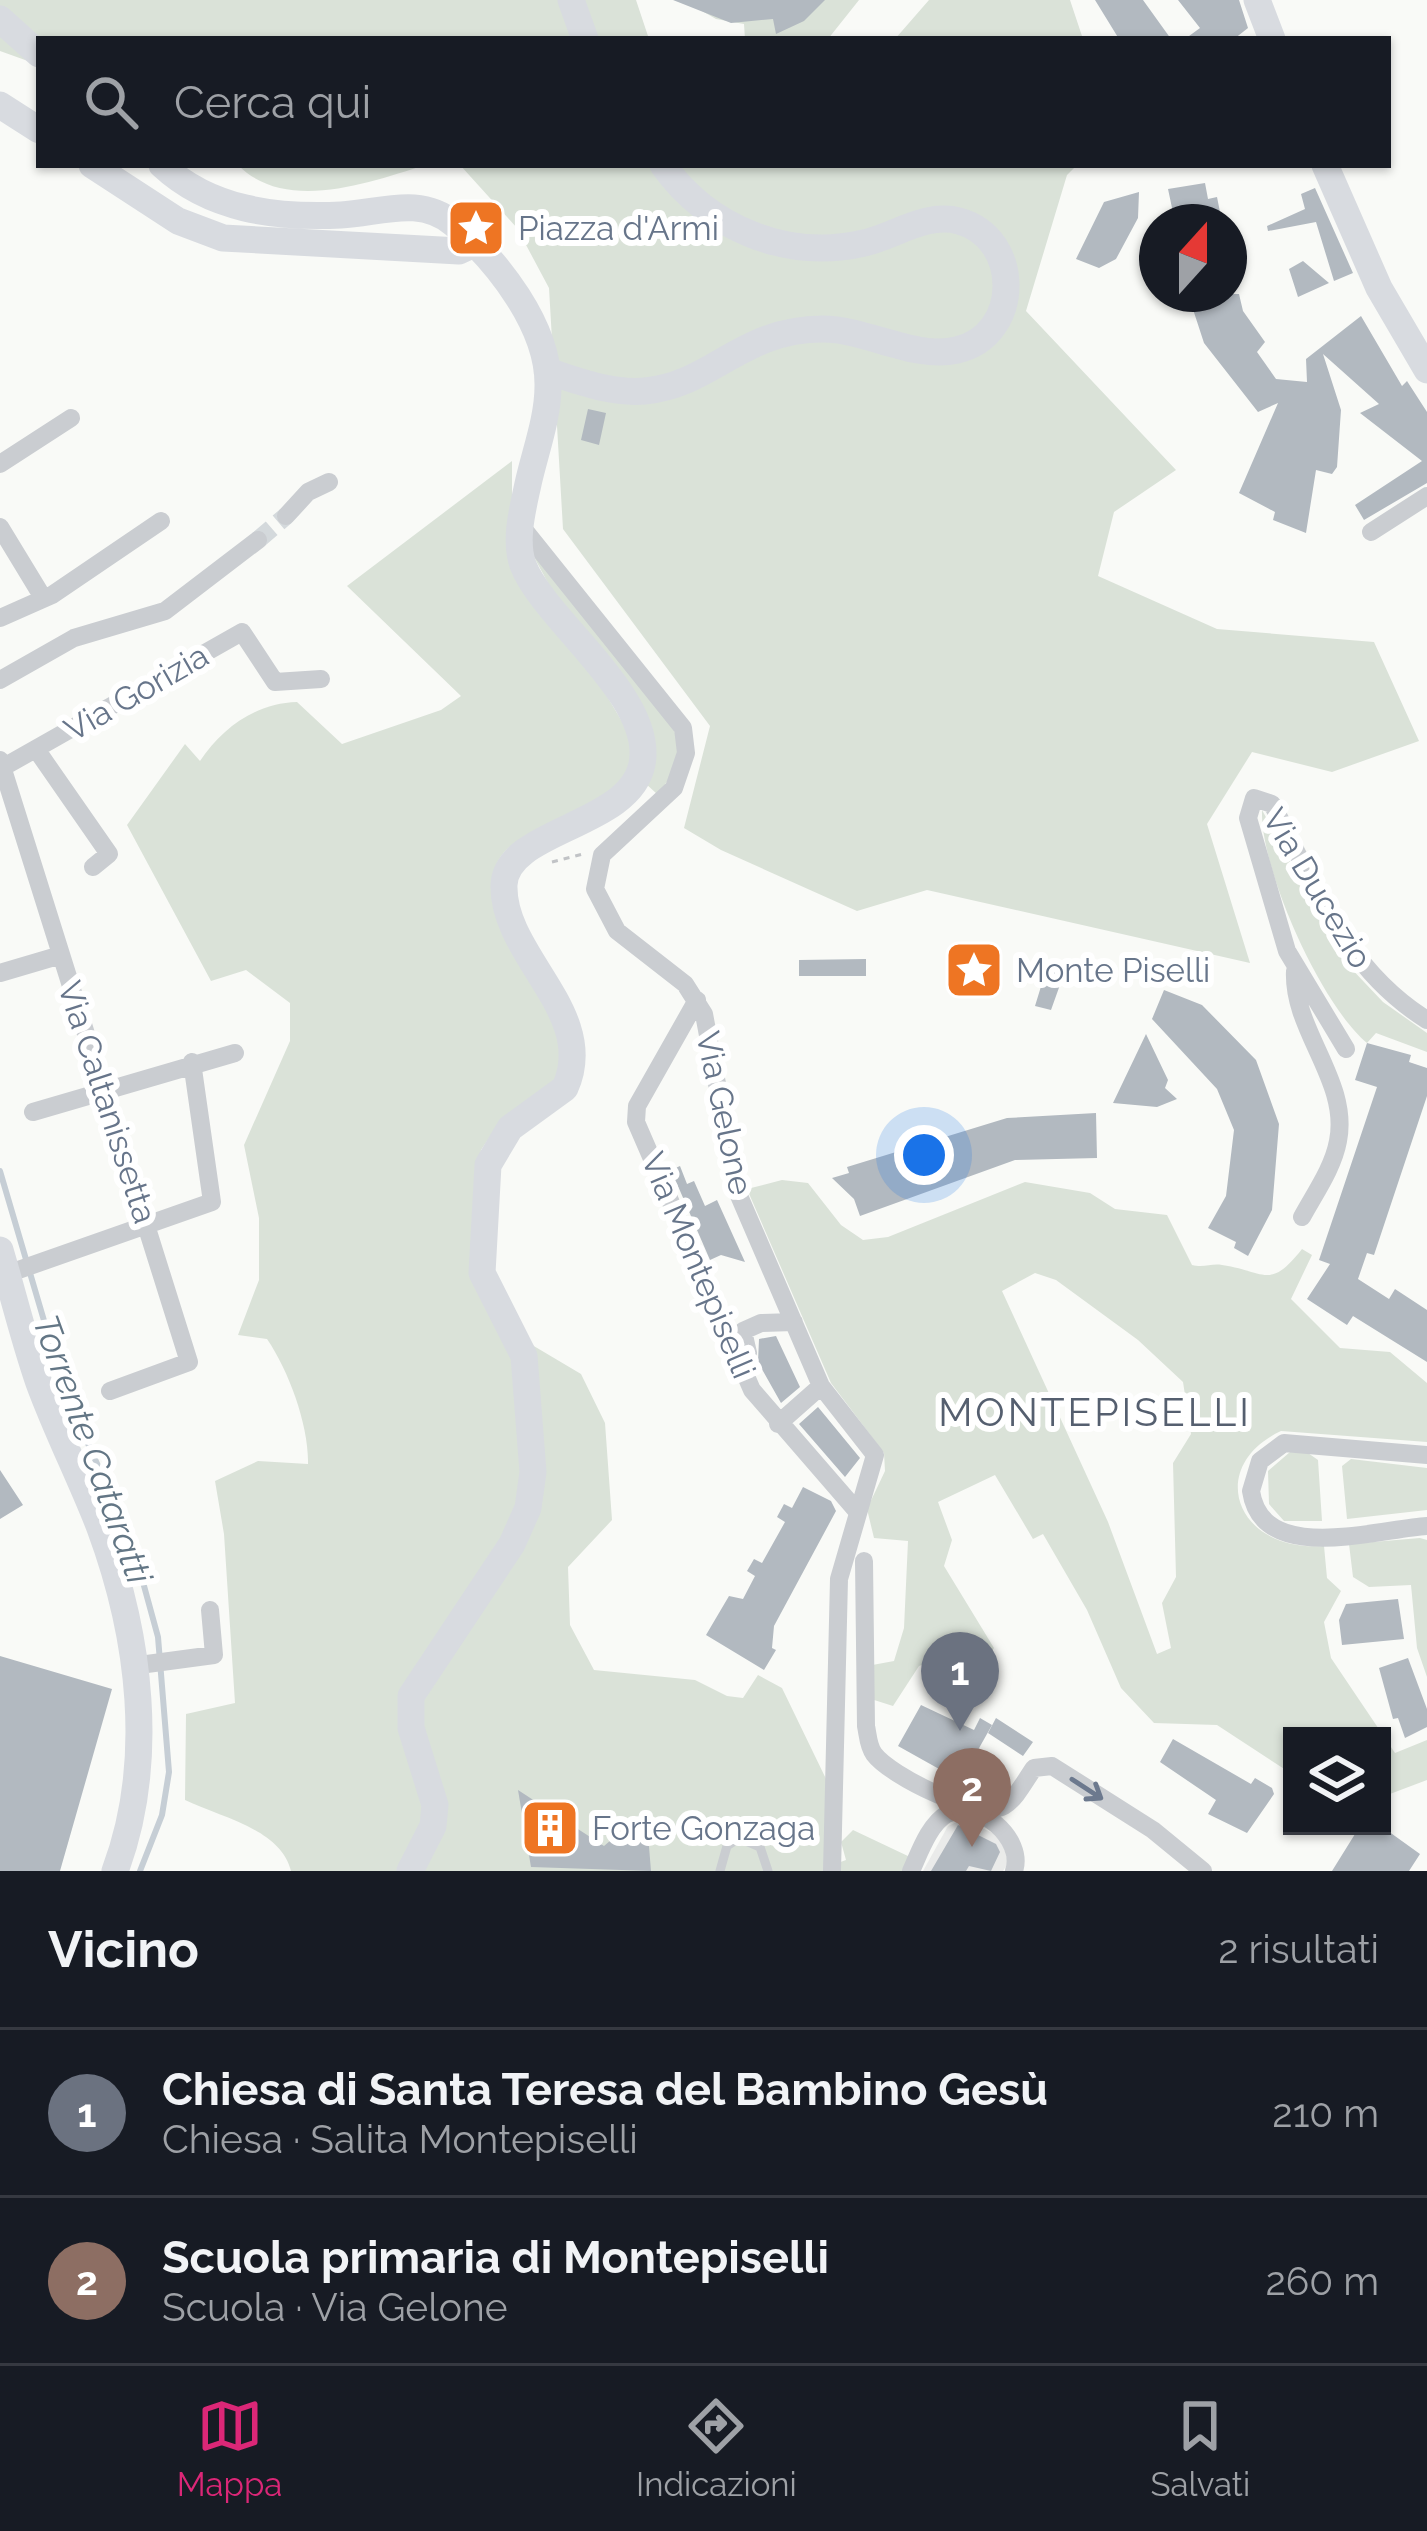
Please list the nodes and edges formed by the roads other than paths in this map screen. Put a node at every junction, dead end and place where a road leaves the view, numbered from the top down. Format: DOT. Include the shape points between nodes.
graph roads {
  1 [pos="571,0"];
  2 [pos="1257,0"];
  3 [pos="0,19"];
  4 [pos="584,36"];
  5 [pos="1271,36"];
  6 [pos="36,51"];
  7 [pos="0,105"];
  8 [pos="36,128"];
  9 [pos="97,168"];
  10 [pos="166,168"];
  11 [pos="667,168"];
  12 [pos="1326,168"];
  13 [pos="474,244"];
  14 [pos="1425,363"];
  15 [pos="547,371"];
  16 [pos="71,418"];
  17 [pos="0,464"];
  18 [pos="329,482"];
  19 [pos="1427,496"];
  20 [pos="286,516"];
  21 [pos="161,521"];
  22 [pos="521,526"];
  23 [pos="0,527"];
  24 [pos="1371,532"];
  25 [pos="258,540"];
  26 [pos="42,596"];
  27 [pos="0,617"];
  28 [pos="0,680"];
  29 [pos="321,680"];
  30 [pos="36,749"];
  31 [pos="1,766"];
  32 [pos="93,867"];
  33 [pos="61,955"];
  34 [pos="1295,971"];
  35 [pos="0,974"];
  36 [pos="697,1000"];
  37 [pos="1427,1020"];
  38 [pos="1346,1049"];
  39 [pos="235,1053"];
  40 [pos="192,1062"];
  41 [pos="105,1091"];
  42 [pos="33,1112"];
  43 [pos="1302,1217"];
  44 [pos="148,1225"];
  45 [pos="9,1264"];
  46 [pos="794,1322"];
  47 [pos="821,1386"];
  48 [pos="110,1390"];
  49 [pos="759,1400"];
  50 [pos="778,1424"];
  51 [pos="1427,1455"];
  52 [pos="856,1510"];
  53 [pos="1427,1526"];
  54 [pos="864,1561"];
  55 [pos="210,1610"];
  56 [pos="140,1665"];
  57 [pos="957,1807"];
  58 [pos="830,1864"];
  59 [pos="115,1871"];
  60 [pos="410,1871"];
  61 [pos="720,1871"];
  62 [pos="768,1871"];
  63 [pos="911,1871"];
  64 [pos="1014,1871"];
  65 [pos="1203,1871"];
  1 -- 4 [label="street"];
  2 -- 5 [label="street"];
  3 -- 6 [label="street"];
  7 -- 8 [label="street"];
  9 -- 13 [label="street" via="178,221 223,238 459,251"];
  10 -- 13 [label="street" via="202,194 242,208 329,215 423,208"];
  11 -- 15 [label="street" via="721,220 789,246 861,244 940,218 971,226 1004,263 1001,313 957,350 835,329 783,332 684,381 642,391"];
  12 -- 14 [label="street" via="1379,288"];
  13 -- 15 [label="street" via="515,295"];
  15 -- 22 [label="street"];
  16 -- 17 [label="street"];
  18 -- 20 [label="street"];
  19 -- 24 [label="street"];
  21 -- 26 [label="street"];
  22 -- 36 [label="street, Via Gelone" via="683,728 686,753 674,788 609,845 593,878 617,931"];
  22 -- 60 [label="street" via="526,571 622,695 643,762 601,812 522,853 506,874 508,905 573,1054 558,1096 510,1128 494,1150 483,1204 482,1273 524,1356 533,1472 512,1544 411,1696 411,1728 435,1805"];
  23 -- 26 [label="street"];
  25 -- 28 [label="street" via="165,611 74,638"];
  26 -- 27 [label="street"];
  29 -- 30 [label="street, Via Gorizia" via="274,682 242,632"];
  30 -- 31 [label="street, Via Gorizia"];
  30 -- 32 [label="street" via="109,854"];
  31 -- 33 [label="street, Via Caltanissetta"];
  33 -- 35 [label="street"];
  33 -- 41 [label="street, Via Caltanissetta"];
  34 -- 37 [label="street, Via Ducezio" via="1249,818 1258,796 1272,804 1358,962"];
  34 -- 38 [label="street, Via Ducezio"];
  34 -- 43 [label="street" via="1296,1003 1340,1123 1333,1157"];
  36 -- 46 [label="street, Via Gelone" via="712,1041 737,1191"];
  36 -- 49 [label="street, Via Montepiselli" via="635,1113"];
  39 -- 40 [label="street"];
  40 -- 41 [label="street"];
  40 -- 44 [label="street" via="212,1202"];
  41 -- 42 [label="street"];
  41 -- 44 [label="street, Via Caltanissetta"];
  44 -- 45 [label="street" via="40,1262"];
  44 -- 48 [label="street, Via Caltanissetta" via="189,1362"];
  45 -- 56 [label="street" via="39,1382 109,1555"];
  46 -- 47 [label="street, Via Gelone"];
  46 -- 49 [label="street" via="761,1323 741,1335 765,1392"];
  47 -- 50 [label="street"];
  47 -- 52 [label="street, Via Gelone" via="875,1455"];
  49 -- 50 [label="street, Via Montepiselli"];
  50 -- 52 [label="street, Via Montepiselli"];
  51 -- 53 [label="street" via="1284,1443 1260,1461 1251,1491 1268,1524 1294,1536"];
  52 -- 58 [label="street, Via Gelone" via="838,1594"];
  54 -- 57 [label="street" via="871,1748"];
  55 -- 56 [label="street" via="214,1655"];
  56 -- 59 [label="street" via="138,1786"];
  57 -- 63 [label="street" via="933,1828"];
  57 -- 64 [label="street" via="1009,1836 1018,1855"];
  57 -- 65 [label="street, one-way" via="1002,1808 1046,1764 1154,1830"];
  61 -- 62 [label="lane" via="727,1846 739,1838 760,1847"];
}
